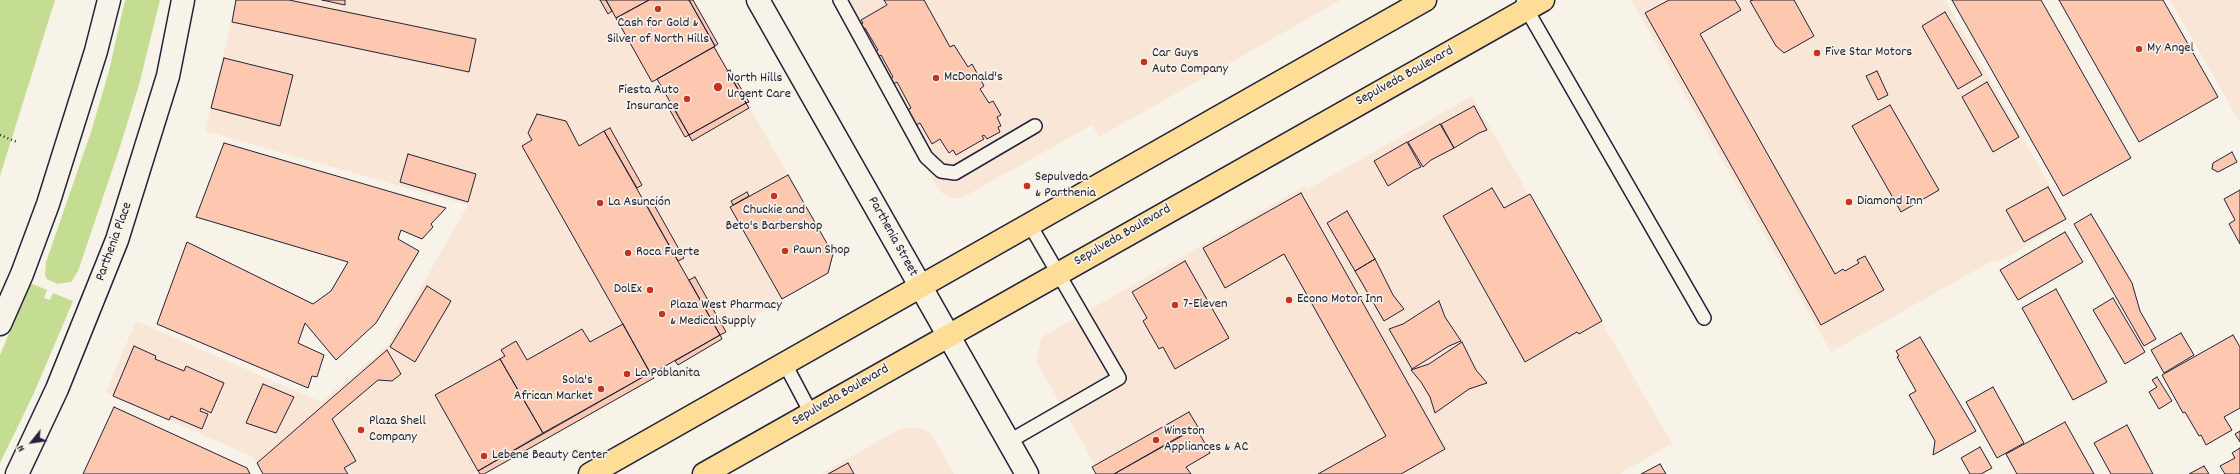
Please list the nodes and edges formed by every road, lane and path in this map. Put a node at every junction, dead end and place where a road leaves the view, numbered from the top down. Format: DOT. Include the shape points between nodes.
graph roads {
  1 [pos="109,0"];
  2 [pos="183,0"];
  3 [pos="758,0"];
  4 [pos="840,0"];
  5 [pos="1425,0"];
  6 [pos="1530,3"];
  7 [pos="1035,126"];
  8 [pos="0,135"];
  9 [pos="17,142"];
  10 [pos="1030,225"];
  11 [pos="1058,274"];
  12 [pos="920,287"];
  13 [pos="1704,318"];
  14 [pos="0,324"];
  15 [pos="947,336"];
  16 [pos="785,364"];
  17 [pos="811,413"];
  18 [pos="1008,442"];
  19 [pos="17,474"];
  20 [pos="590,474"];
  21 [pos="704,474"];
  22 [pos="1027,474"];
  1 -- 14 [label="street" via="81,103 48,204"];
  2 -- 19 [label="street, Parthenia Place" via="168,76 117,240 58,388"];
  3 -- 12 [label="street, Parthenia Street"];
  4 -- 7 [label="lane" via="926,157 941,171 956,173"];
  5 -- 10 [label="main road"];
  6 -- 11 [label="main road, Sepulveda Boulevard"];
  6 -- 13 [label="lane"];
  8 -- 9 [label="path"];
  10 -- 11 [label="lane"];
  10 -- 12 [label="main road"];
  11 -- 15 [label="main road, Sepulveda Boulevard"];
  11 -- 18 [label="lane" via="1118,378"];
  12 -- 15 [label="street, Parthenia Street"];
  12 -- 16 [label="main road"];
  15 -- 17 [label="main road, Sepulveda Boulevard"];
  15 -- 18 [label="street, Parthenia Street"];
  16 -- 17 [label="lane"];
  16 -- 20 [label="main road"];
  17 -- 21 [label="main road, Sepulveda Boulevard"];
  18 -- 22 [label="street, Parthenia Street"];
}
